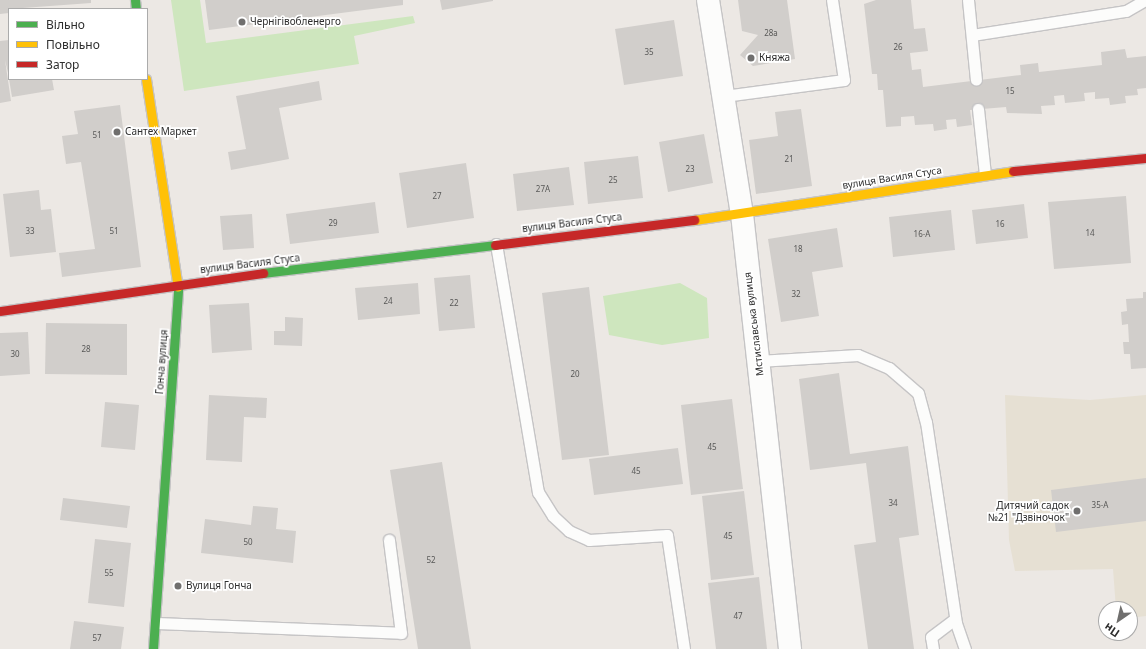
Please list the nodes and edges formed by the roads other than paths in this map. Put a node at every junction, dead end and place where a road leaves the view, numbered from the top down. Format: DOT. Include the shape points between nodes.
graph roads {
  1 [pos="708,0"];
  2 [pos="832,0"];
  3 [pos="968,0"];
  4 [pos="1145,0"];
  5 [pos="972,35"];
  6 [pos="146,80"];
  7 [pos="976,80"];
  8 [pos="724,96"];
  9 [pos="978,109"];
  10 [pos="1146,158"];
  11 [pos="985,174"];
  12 [pos="742,214"];
  13 [pos="496,244"];
  14 [pos="178,284"];
  15 [pos="0,311"];
  16 [pos="758,361"];
  17 [pos="389,540"];
  18 [pos="955,619"];
  19 [pos="156,623"];
  20 [pos="153,649"];
  21 [pos="684,649"];
  22 [pos="790,649"];
  23 [pos="933,649"];
  24 [pos="965,649"];
  1 -- 8 [label="street, Мстиславська вулиця"];
  2 -- 8 [label="lane" via="844,80"];
  3 -- 5 [label="lane"];
  4 -- 5 [label="lane" via="1126,11"];
  5 -- 7 [label="lane"];
  6 -- 14 [label="street, Гонча вулиця"];
  8 -- 12 [label="street, Мстиславська вулиця"];
  9 -- 11 [label="lane"];
  10 -- 11 [label="street, вулиця Василя Стуса"];
  11 -- 12 [label="street, вулиця Василя Стуса"];
  12 -- 13 [label="street, вулиця Василя Стуса"];
  12 -- 16 [label="street, Мстиславська вулиця"];
  13 -- 14 [label="street, вулиця Василя Стуса"];
  13 -- 21 [label="lane" via="538,492 553,516 569,531 589,540 668,535"];
  14 -- 15 [label="street, вулиця Василя Стуса"];
  14 -- 19 [label="street, Гонча вулиця"];
  16 -- 18 [label="lane" via="858,356 889,368 918,393 926,422"];
  16 -- 22 [label="street, Мстиславська вулиця"];
  17 -- 19 [label="lane" via="401,633"];
  18 -- 23 [label="lane" via="931,637"];
  18 -- 24 [label="lane"];
  19 -- 20 [label="street, Гонча вулиця"];
}
